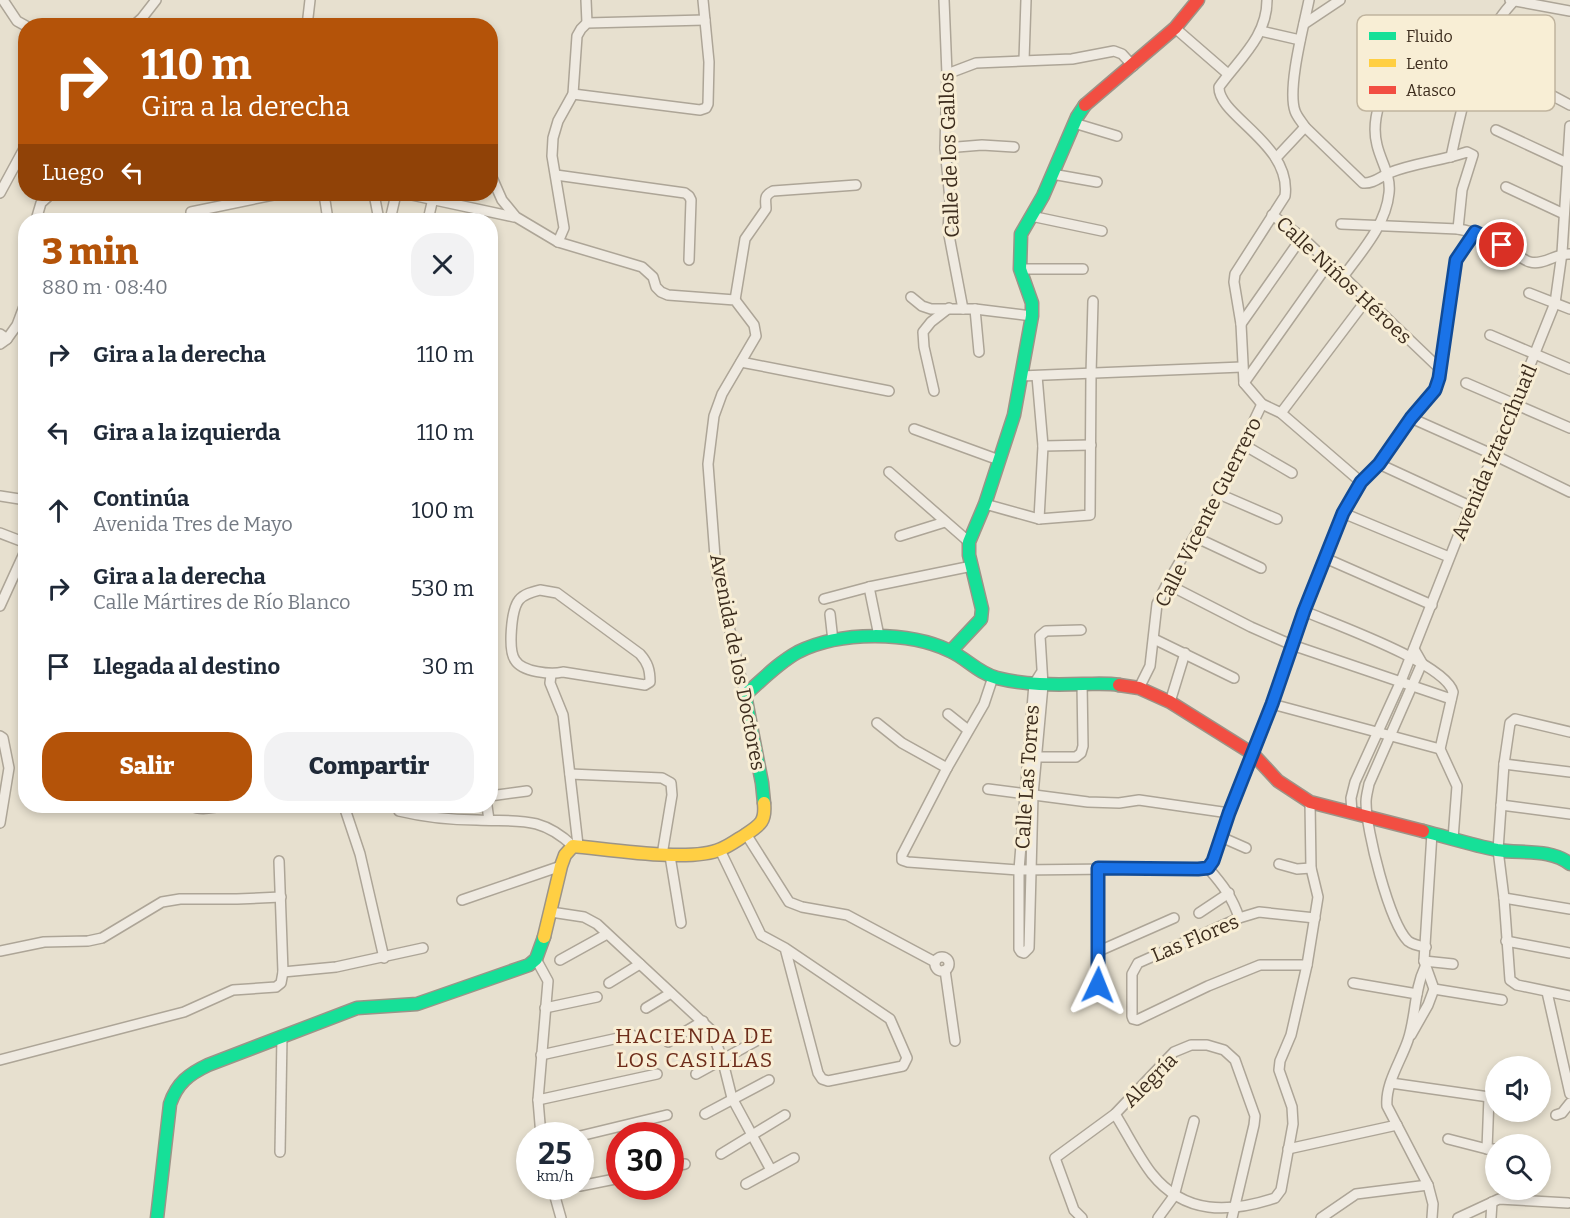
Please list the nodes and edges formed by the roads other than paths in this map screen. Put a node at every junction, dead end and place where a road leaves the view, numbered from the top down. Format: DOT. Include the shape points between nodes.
graph roads {
  1 [pos="3,0"];
  2 [pos="156,0"];
  3 [pos="310,0"];
  4 [pos="586,0"];
  5 [pos="703,0"];
  6 [pos="944,0"];
  7 [pos="1026,0"];
  8 [pos="1198,0"];
  9 [pos="1267,0"];
  10 [pos="1309,0"];
  11 [pos="1340,0"];
  12 [pos="1512,1"];
  13 [pos="1570,11"];
  14 [pos="1502,15"];
  15 [pos="142,18"];
  16 [pos="309,18"];
  17 [pos="705,20"];
  18 [pos="18,22"];
  19 [pos="587,23"];
  20 [pos="1304,24"];
  21 [pos="1176,28"];
  22 [pos="1261,32"];
  23 [pos="1300,40"];
  24 [pos="1024,60"];
  25 [pos="1133,66"];
  26 [pos="947,74"];
  27 [pos="1228,74"];
  28 [pos="573,93"];
  29 [pos="1555,97"];
  30 [pos="1570,105"];
  31 [pos="1378,111"];
  32 [pos="1460,111"];
  33 [pos="1074,123"];
  34 [pos="1570,126"];
  35 [pos="1305,127"];
  36 [pos="1496,130"];
  37 [pos="1117,136"];
  38 [pos="1014,147"];
  39 [pos="945,148"];
  40 [pos="1451,157"];
  41 [pos="1276,158"];
  42 [pos="18,160"];
  43 [pos="1567,163"];
  44 [pos="1388,173"];
  45 [pos="1052,174"];
  46 [pos="556,175"];
  47 [pos="1097,182"];
  48 [pos="856,185"];
  49 [pos="1506,187"];
  50 [pos="498,191"];
  51 [pos="0,193"];
  52 [pos="244,201"];
  53 [pos="454,201"];
  54 [pos="191,212"];
  55 [pos="1272,214"];
  56 [pos="1564,214"];
  57 [pos="1031,216"];
  58 [pos="516,217"];
  59 [pos="1341,224"];
  60 [pos="1379,225"];
  61 [pos="1458,229"];
  62 [pos="1102,231"];
  63 [pos="1475,232"];
  64 [pos="1302,237"];
  65 [pos="558,242"];
  66 [pos="1566,254"];
  67 [pos="689,260"];
  68 [pos="1329,263"];
  69 [pos="1020,269"];
  70 [pos="1083,269"];
  71 [pos="1343,277"];
  72 [pos="1529,293"];
  73 [pos="911,297"];
  74 [pos="735,300"];
  75 [pos="1367,300"];
  76 [pos="1093,301"];
  77 [pos="1555,303"];
  78 [pos="948,308"];
  79 [pos="963,309"];
  80 [pos="975,309"];
  81 [pos="1570,309"];
  82 [pos="1032,316"];
  83 [pos="18,322"];
  84 [pos="1241,324"];
  85 [pos="1490,334"];
  86 [pos="2,339"];
  87 [pos="979,352"];
  88 [pos="1535,354"];
  89 [pos="741,362"];
  90 [pos="1242,367"];
  91 [pos="1439,368"];
  92 [pos="1570,369"];
  93 [pos="1091,374"];
  94 [pos="1021,376"];
  95 [pos="1036,376"];
  96 [pos="1244,383"];
  97 [pos="1466,383"];
  98 [pos="890,391"];
  99 [pos="934,391"];
  100 [pos="1262,404"];
  101 [pos="1515,404"];
  102 [pos="1281,413"];
  103 [pos="1411,418"];
  104 [pos="1570,428"];
  105 [pos="914,429"];
  106 [pos="1091,445"];
  107 [pos="1043,446"];
  108 [pos="1244,446"];
  109 [pos="1494,455"];
  110 [pos="999,460"];
  111 [pos="1379,464"];
  112 [pos="889,472"];
  113 [pos="1292,473"];
  114 [pos="1361,482"];
  115 [pos="1570,492"];
  116 [pos="1219,494"];
  117 [pos="0,496"];
  118 [pos="18,499"];
  119 [pos="985,504"];
  120 [pos="1470,506"];
  121 [pos="1343,513"];
  122 [pos="1039,519"];
  123 [pos="1277,519"];
  124 [pos="945,522"];
  125 [pos="0,533"];
  126 [pos="900,536"];
  127 [pos="1195,537"];
  128 [pos="18,540"];
  129 [pos="969,542"];
  130 [pos="1449,557"];
  131 [pos="1325,558"];
  132 [pos="972,566"];
  133 [pos="18,567"];
  134 [pos="1261,568"];
  135 [pos="1167,584"];
  136 [pos="869,587"];
  137 [pos="824,599"];
  138 [pos="1432,605"];
  139 [pos="0,606"];
  140 [pos="1304,611"];
  141 [pos="830,614"];
  142 [pos="1081,630"];
  143 [pos="879,636"];
  144 [pos="1154,639"];
  145 [pos="833,641"];
  146 [pos="1292,645"];
  147 [pos="951,651"];
  148 [pos="1185,653"];
  149 [pos="1413,653"];
  150 [pos="1422,663"];
  151 [pos="551,675"];
  152 [pos="993,677"];
  153 [pos="1234,678"];
  154 [pos="1039,681"];
  155 [pos="1401,681"];
  156 [pos="1082,683"];
  157 [pos="1412,685"];
  158 [pos="1139,688"];
  159 [pos="745,695"];
  160 [pos="1451,699"];
  161 [pos="1170,702"];
  162 [pos="1272,704"];
  163 [pos="948,714"];
  164 [pos="878,723"];
  165 [pos="968,730"];
  166 [pos="1378,732"];
  167 [pos="1570,732"];
  168 [pos="1390,735"];
  169 [pos="0,736"];
  170 [pos="1440,748"];
  171 [pos="1253,754"];
  172 [pos="1035,757"];
  173 [pos="1504,764"];
  174 [pos="947,768"];
  175 [pos="1570,772"];
  176 [pos="570,774"];
  177 [pos="988,789"];
  178 [pos="527,791"];
  179 [pos="498,795"];
  180 [pos="1029,795"];
  181 [pos="2,802"];
  182 [pos="1310,802"];
  183 [pos="1501,805"];
  184 [pos="346,813"];
  185 [pos="407,813"];
  186 [pos="488,813"];
  187 [pos="1229,813"];
  188 [pos="1352,813"];
  189 [pos="1570,814"];
  190 [pos="1367,817"];
  191 [pos="489,820"];
  192 [pos="0,823"];
  193 [pos="1432,833"];
  194 [pos="746,834"];
  195 [pos="1221,837"];
  196 [pos="1453,839"];
  197 [pos="575,846"];
  198 [pos="1246,848"];
  199 [pos="720,850"];
  200 [pos="1498,850"];
  201 [pos="666,856"];
  202 [pos="279,861"];
  203 [pos="1279,864"];
  204 [pos="1570,864"];
  205 [pos="561,866"];
  206 [pos="1098,868"];
  207 [pos="1208,868"];
  208 [pos="1311,868"];
  209 [pos="1024,870"];
  210 [pos="1229,893"];
  211 [pos="281,897"];
  212 [pos="1504,898"];
  213 [pos="462,900"];
  214 [pos="1570,909"];
  215 [pos="551,912"];
  216 [pos="1199,913"];
  217 [pos="1174,918"];
  218 [pos="1239,918"];
  219 [pos="1315,918"];
  220 [pos="681,923"];
  221 [pos="607,934"];
  222 [pos="1506,941"];
  223 [pos="1426,947"];
  224 [pos="423,948"];
  225 [pos="785,948"];
  226 [pos="0,951"];
  227 [pos="1099,951"];
  228 [pos="1570,953"];
  229 [pos="384,958"];
  230 [pos="536,959"];
  231 [pos="560,960"];
  232 [pos="640,964"];
  233 [pos="1307,964"];
  234 [pos="1425,964"];
  235 [pos="1454,964"];
  236 [pos="283,972"];
  237 [pos="609,983"];
  238 [pos="1353,983"];
  239 [pos="1098,985"];
  240 [pos="1434,989"];
  241 [pos="1547,992"];
  242 [pos="671,993"];
  243 [pos="1417,994"];
  244 [pos="1570,996"];
  245 [pos="597,997"];
  246 [pos="1502,1000"];
  247 [pos="545,1008"];
  248 [pos="646,1008"];
  249 [pos="703,1021"];
  250 [pos="632,1035"];
  251 [pos="282,1036"];
  252 [pos="1409,1037"];
  253 [pos="756,1041"];
  254 [pos="955,1041"];
  255 [pos="668,1042"];
  256 [pos="541,1055"];
  257 [pos="722,1058"];
  258 [pos="0,1060"];
  259 [pos="657,1074"];
  260 [pos="696,1074"];
  261 [pos="769,1080"];
  262 [pos="1391,1083"];
  263 [pos="1570,1094"];
  264 [pos="1485,1097"];
  265 [pos="732,1098"];
  266 [pos="538,1100"];
  267 [pos="1570,1104"];
  268 [pos="705,1114"];
  269 [pos="1115,1114"];
  270 [pos="668,1115"];
  271 [pos="786,1115"];
  272 [pos="1556,1115"];
  273 [pos="1194,1121"];
  274 [pos="540,1122"];
  275 [pos="1397,1125"];
  276 [pos="594,1133"];
  277 [pos="752,1136"];
  278 [pos="1448,1139"];
  279 [pos="1485,1148"];
  280 [pos="1288,1149"];
  281 [pos="280,1152"];
  282 [pos="721,1154"];
  283 [pos="794,1158"];
  284 [pos="771,1170"];
  285 [pos="746,1184"];
  286 [pos="1428,1185"];
  287 [pos="1174,1196"];
  288 [pos="556,1200"];
  289 [pos="1492,1202"];
  290 [pos="1568,1203"];
  291 [pos="1235,1207"];
  292 [pos="157,1218"];
  293 [pos="561,1218"];
  294 [pos="1082,1218"];
  295 [pos="1158,1218"];
  296 [pos="1232,1218"];
  297 [pos="1321,1218"];
  298 [pos="1432,1218"];
  299 [pos="1458,1218"];
  300 [pos="1491,1218"];
  1 -- 18 [label="street"];
  2 -- 15 [label="street"];
  3 -- 16 [label="street"];
  4 -- 19 [label="street"];
  5 -- 17 [label="street"];
  6 -- 26 [label="street, Calle de los Gallos"];
  7 -- 24 [label="street"];
  8 -- 21 [label="main road"];
  9 -- 22 [label="street"];
  10 -- 20 [label="street"];
  11 -- 20 [label="street"];
  12 -- 13 [label="street"];
  12 -- 14 [label="street"];
  17 -- 19 [label="street"];
  17 -- 28 [label="street" via="709,62 706,108"];
  19 -- 28 [label="street" via="578,36"];
  20 -- 23 [label="street"];
  21 -- 25 [label="main road"];
  21 -- 27 [label="street"];
  22 -- 23 [label="street"];
  22 -- 27 [label="street"];
  23 -- 35 [label="street" via="1294,110"];
  24 -- 25 [label="street" via="1072,59 1114,51"];
  24 -- 26 [label="street" via="976,63"];
  25 -- 33 [label="main road" via="1086,104"];
  26 -- 39 [label="street, Calle de los Gallos"];
  27 -- 41 [label="street, Calle Niños Héroes" via="1219,87 1221,98"];
  28 -- 46 [label="street" via="553,138"];
  29 -- 30 [label="street"];
  31 -- 44 [label="street" via="1377,145"];
  32 -- 40 [label="street"];
  33 -- 37 [label="street"];
  33 -- 45 [label="main road"];
  34 -- 43 [label="street, Avenida Iztaccíhuatl"];
  35 -- 41 [label="street"];
  35 -- 44 [label="street" via="1363,183 1370,184"];
  36 -- 43 [label="street"];
  38 -- 39 [label="street"];
  39 -- 79 [label="street, Calle de los Gallos" via="950,200 948,230"];
  40 -- 44 [label="street"];
  40 -- 61 [label="street" via="1467,152 1473,155 1462,190"];
  41 -- 55 [label="street, Calle Niños Héroes" via="1287,183 1285,196"];
  42 -- 51 [label="street"];
  43 -- 56 [label="street, Avenida Iztaccíhuatl"];
  44 -- 60 [label="street" via="1389,194"];
  45 -- 47 [label="street"];
  45 -- 57 [label="main road"];
  46 -- 65 [label="street" via="564,228"];
  46 -- 67 [label="street" via="685,193 691,200"];
  48 -- 74 [label="street" via="773,190 767,194 766,209 742,247"];
  49 -- 56 [label="street"];
  50 -- 58 [label="street"];
  52 -- 54 [label="street"];
  53 -- 58 [label="street"];
  55 -- 64 [label="street, Calle Niños Héroes"];
  55 -- 84 [label="street" via="1235,274"];
  56 -- 66 [label="street, Avenida Iztaccíhuatl"];
  57 -- 62 [label="street"];
  57 -- 69 [label="main road" via="1021,234"];
  58 -- 65 [label="street"];
  59 -- 60 [label="street"];
  60 -- 61 [label="street"];
  60 -- 71 [label="street"];
  61 -- 63 [label="street"];
  63 -- 66 [label="street" via="1530,262 1541,263"];
  63 -- 91 [label="street" via="1456,260"];
  64 -- 68 [label="street, Calle Niños Héroes"];
  64 -- 84 [label="street"];
  65 -- 74 [label="street" via="642,267 656,287 668,295"];
  66 -- 77 [label="street, Avenida Iztaccíhuatl"];
  68 -- 71 [label="street, Calle Niños Héroes"];
  68 -- 96 [label="street"];
  69 -- 70 [label="street"];
  69 -- 82 [label="main road" via="1032,303"];
  71 -- 75 [label="street, Calle Niños Héroes"];
  72 -- 77 [label="street"];
  73 -- 78 [label="street" via="931,309"];
  74 -- 89 [label="street, Avenida de los Doctores" via="754,325 756,336"];
  75 -- 91 [label="street, Calle Niños Héroes"];
  75 -- 102 [label="street"];
  76 -- 93 [label="street"];
  77 -- 81 [label="street"];
  77 -- 88 [label="street, Avenida Iztaccíhuatl"];
  78 -- 79 [label="street"];
  78 -- 99 [label="street" via="923,332"];
  79 -- 80 [label="street"];
  80 -- 82 [label="street"];
  80 -- 87 [label="street"];
  82 -- 94 [label="main road"];
  83 -- 86 [label="street"];
  84 -- 90 [label="street"];
  85 -- 88 [label="street"];
  88 -- 92 [label="street"];
  88 -- 101 [label="street, Avenida Iztaccíhuatl"];
  89 -- 98 [label="street"];
  89 -- 159 [label="street, Avenida de los Doctores" via="714,416 708,464 716,570"];
  90 -- 93 [label="street"];
  90 -- 96 [label="street"];
  91 -- 103 [label="street" via="1435,390"];
  93 -- 95 [label="street"];
  93 -- 106 [label="street"];
  94 -- 95 [label="street"];
  94 -- 110 [label="main road" via="1014,415"];
  95 -- 107 [label="street"];
  96 -- 100 [label="street"];
  97 -- 101 [label="street"];
  100 -- 102 [label="street"];
  100 -- 108 [label="street, Calle Vicente Guerrero"];
  101 -- 104 [label="street"];
  101 -- 109 [label="street, Avenida Iztaccíhuatl"];
  102 -- 114 [label="street"];
  103 -- 109 [label="street"];
  103 -- 111 [label="street"];
  105 -- 110 [label="street"];
  106 -- 107 [label="street"];
  106 -- 122 [label="street" via="1090,515"];
  107 -- 122 [label="street"];
  108 -- 113 [label="street"];
  108 -- 116 [label="street, Calle Vicente Guerrero"];
  109 -- 115 [label="street"];
  109 -- 120 [label="street, Avenida Iztaccíhuatl"];
  110 -- 119 [label="main road"];
  111 -- 114 [label="street"];
  111 -- 120 [label="street"];
  112 -- 124 [label="street"];
  114 -- 121 [label="street"];
  116 -- 123 [label="street"];
  116 -- 127 [label="street, Calle Vicente Guerrero"];
  117 -- 118 [label="street"];
  119 -- 122 [label="street"];
  119 -- 129 [label="main road"];
  120 -- 130 [label="street, Avenida Iztaccíhuatl"];
  121 -- 130 [label="street"];
  121 -- 131 [label="street"];
  124 -- 126 [label="street"];
  124 -- 129 [label="street"];
  125 -- 128 [label="street"];
  127 -- 134 [label="street"];
  127 -- 135 [label="street, Calle Vicente Guerrero"];
  129 -- 132 [label="main road"];
  130 -- 138 [label="street, Avenida Iztaccíhuatl"];
  131 -- 138 [label="street"];
  131 -- 140 [label="street"];
  132 -- 136 [label="street"];
  132 -- 147 [label="main road" via="981,619"];
  133 -- 139 [label="street"];
  135 -- 144 [label="street, Calle Vicente Guerrero" via="1157,604"];
  135 -- 146 [label="street"];
  136 -- 137 [label="street"];
  136 -- 143 [label="street"];
  138 -- 149 [label="street, Avenida Iztaccíhuatl"];
  140 -- 146 [label="street"];
  140 -- 149 [label="street"];
  141 -- 145 [label="street"];
  142 -- 154 [label="street" via="1042,632"];
  143 -- 145 [label="main road"];
  143 -- 147 [label="main road" via="919,640"];
  144 -- 148 [label="street"];
  144 -- 158 [label="street, Calle Vicente Guerrero" via="1150,666"];
  145 -- 159 [label="main road" via="791,657"];
  146 -- 155 [label="street"];
  146 -- 162 [label="street"];
  147 -- 152 [label="main road"];
  148 -- 153 [label="street"];
  148 -- 161 [label="street"];
  149 -- 150 [label="street"];
  149 -- 155 [label="street, Avenida Iztaccíhuatl"];
  150 -- 157 [label="street"];
  150 -- 160 [label="street" via="1452,685"];
  151 -- 151 [label="street" via="522,666 513,655 516,605 529,592 557,593 640,654 647,661 650,682 645,685 563,672"];
  151 -- 176 [label="street" via="550,683 563,715"];
  152 -- 154 [label="main road"];
  152 -- 165 [label="street" via="984,704"];
  154 -- 156 [label="main road"];
  154 -- 172 [label="street, Calle Las Torres"];
  154 -- 180 [label="street, Calle Las Torres"];
  155 -- 157 [label="street"];
  155 -- 166 [label="street, Avenida Iztaccíhuatl"];
  156 -- 158 [label="main road"];
  156 -- 172 [label="street" via="1081,753 1076,757"];
  157 -- 160 [label="street"];
  157 -- 168 [label="street"];
  158 -- 161 [label="main road"];
  159 -- 194 [label="main road, Avenida de los Doctores" via="765,814 760,825"];
  160 -- 170 [label="street"];
  161 -- 171 [label="main road"];
  162 -- 166 [label="street"];
  162 -- 171 [label="street"];
  163 -- 165 [label="street"];
  164 -- 174 [label="street"];
  165 -- 174 [label="street"];
  166 -- 168 [label="street"];
  166 -- 188 [label="street, Avenida Iztaccíhuatl" via="1355,782"];
  167 -- 173 [label="street" via="1512,720"];
  168 -- 170 [label="street"];
  168 -- 190 [label="street" via="1369,784"];
  169 -- 181 [label="street" via="9,768"];
  170 -- 196 [label="street" via="1457,786"];
  171 -- 182 [label="main road" via="1278,781"];
  171 -- 187 [label="street"];
  172 -- 180 [label="street, Calle Las Torres"];
  173 -- 175 [label="street"];
  173 -- 183 [label="street"];
  174 -- 209 [label="street" via="902,860"];
  176 -- 197 [label="street"];
  176 -- 201 [label="street" via="662,778 671,783"];
  177 -- 180 [label="street"];
  178 -- 179 [label="street"];
  180 -- 187 [label="street" via="1088,802 1139,800"];
  180 -- 209 [label="street, Calle Las Torres"];
  181 -- 192 [label="street"];
  182 -- 188 [label="main road"];
  182 -- 208 [label="street"];
  183 -- 189 [label="street"];
  183 -- 200 [label="street"];
  184 -- 229 [label="street"];
  185 -- 191 [label="street"];
  186 -- 191 [label="street"];
  187 -- 195 [label="street"];
  188 -- 190 [label="main road"];
  190 -- 193 [label="main road"];
  190 -- 223 [label="street" via="1382,881 1400,931 1410,943"];
  191 -- 197 [label="street" via="543,825"];
  193 -- 196 [label="main road"];
  193 -- 223 [label="street"];
  194 -- 199 [label="main road, Avenida de los Doctores"];
  194 -- 254 [label="street" via="789,902 848,915 935,962 944,958 948,964 945,970"];
  195 -- 198 [label="street"];
  195 -- 207 [label="street"];
  196 -- 200 [label="main road"];
  197 -- 201 [label="main road, Avenida de los Doctores"];
  197 -- 205 [label="main road" via="565,855"];
  199 -- 201 [label="main road, Avenida de los Doctores"];
  199 -- 225 [label="street" via="761,935"];
  200 -- 204 [label="main road" via="1546,854"];
  200 -- 212 [label="street"];
  201 -- 220 [label="street"];
  202 -- 211 [label="street"];
  203 -- 208 [label="street"];
  205 -- 213 [label="street"];
  205 -- 215 [label="main road"];
  206 -- 207 [label="street"];
  206 -- 209 [label="street"];
  206 -- 227 [label="street"];
  207 -- 210 [label="street"];
  208 -- 219 [label="street" via="1318,897"];
  209 -- 209 [label="street" via="1019,949 1024,953 1029,948"];
  210 -- 216 [label="street"];
  210 -- 218 [label="street"];
  211 -- 226 [label="street" via="162,902 102,938 44,942"];
  211 -- 236 [label="street"];
  212 -- 214 [label="street"];
  212 -- 222 [label="street"];
  215 -- 221 [label="street" via="584,917"];
  215 -- 230 [label="main road"];
  217 -- 227 [label="street"];
  218 -- 219 [label="street, Las Flores" via="1259,912"];
  218 -- 233 [label="street, Las Flores" via="1138,963 1132,974 1133,1019 1260,965"];
  219 -- 233 [label="street"];
  221 -- 231 [label="street"];
  221 -- 232 [label="street"];
  222 -- 228 [label="street"];
  222 -- 241 [label="street" via="1510,980"];
  223 -- 234 [label="street"];
  224 -- 229 [label="street"];
  225 -- 225 [label="street" via="822,1079 903,1066 907,1058 890,1019"];
  227 -- 239 [label="street"];
  229 -- 236 [label="street"];
  230 -- 247 [label="street" via="548,981"];
  230 -- 251 [label="main road" via="529,965 417,1004 357,1008"];
  232 -- 237 [label="street"];
  232 -- 242 [label="street"];
  233 -- 280 [label="street" via="1279,1070 1292,1107"];
  234 -- 235 [label="street"];
  234 -- 240 [label="street"];
  234 -- 243 [label="street"];
  236 -- 258 [label="street" via="276,987 233,990 184,1012"];
  238 -- 243 [label="street"];
  240 -- 246 [label="street"];
  240 -- 252 [label="street"];
  241 -- 244 [label="street"];
  241 -- 263 [label="street"];
  242 -- 248 [label="street"];
  242 -- 249 [label="street"];
  243 -- 252 [label="street"];
  245 -- 247 [label="street"];
  247 -- 256 [label="street"];
  249 -- 255 [label="street"];
  249 -- 257 [label="street" via="711,1030"];
  250 -- 256 [label="street"];
  251 -- 281 [label="street"];
  251 -- 292 [label="main road" via="208,1065 185,1077 173,1090"];
  252 -- 262 [label="street"];
  253 -- 257 [label="street"];
  256 -- 266 [label="street"];
  257 -- 260 [label="street"];
  257 -- 265 [label="street"];
  259 -- 266 [label="street"];
  261 -- 265 [label="street"];
  262 -- 264 [label="street"];
  262 -- 275 [label="street" via="1387,1106"];
  265 -- 268 [label="street"];
  265 -- 277 [label="street"];
  266 -- 274 [label="street"];
  267 -- 272 [label="street"];
  269 -- 287 [label="street" via="1152,1174"];
  269 -- 291 [label="street, Alegría" via="1174,1052 1207,1045 1224,1050 1235,1060 1255,1116"];
  269 -- 294 [label="street, Alegría" via="1055,1158 1074,1210"];
  270 -- 276 [label="street"];
  271 -- 277 [label="street"];
  273 -- 287 [label="street"];
  275 -- 280 [label="street"];
  275 -- 286 [label="street"];
  277 -- 282 [label="street"];
  277 -- 284 [label="street"];
  278 -- 279 [label="street"];
  280 -- 291 [label="street" via="1281,1190 1275,1198"];
  283 -- 284 [label="street"];
  284 -- 285 [label="street"];
  286 -- 297 [label="street" via="1356,1194"];
  286 -- 298 [label="street"];
  287 -- 291 [label="street" via="1213,1209"];
  287 -- 295 [label="street"];
  288 -- 293 [label="street"];
  289 -- 290 [label="street" via="1499,1199"];
  289 -- 299 [label="street"];
  289 -- 300 [label="street"];
  291 -- 296 [label="street, Alegría"];
}
